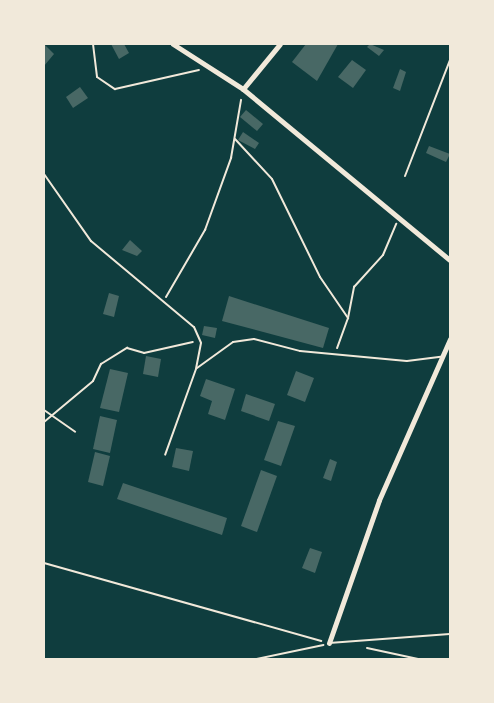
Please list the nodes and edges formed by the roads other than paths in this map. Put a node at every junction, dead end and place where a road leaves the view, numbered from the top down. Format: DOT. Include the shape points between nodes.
graph roads {
  1 [pos="174,44"];
  2 [pos="280,44"];
  3 [pos="450,60"];
  4 [pos="243,89"];
  5 [pos="44,174"];
  6 [pos="405,176"];
  7 [pos="450,260"];
  8 [pos="450,339"];
  9 [pos="444,357"];
  10 [pos="196,369"];
  11 [pos="165,455"];
  12 [pos="450,634"];
  13 [pos="330,644"];
  1 -- 4 [label="street"];
  2 -- 4 [label="street"];
  3 -- 6 [label="lane"];
  4 -- 7 [label="street"];
  5 -- 10 [label="lane" via="91,241 194,327 201,343"];
  8 -- 9 [label="street"];
  9 -- 10 [label="lane" via="407,361 300,351 254,339 233,342"];
  9 -- 13 [label="street" via="375,510"];
  10 -- 11 [label="lane"];
  12 -- 13 [label="lane"];
}
